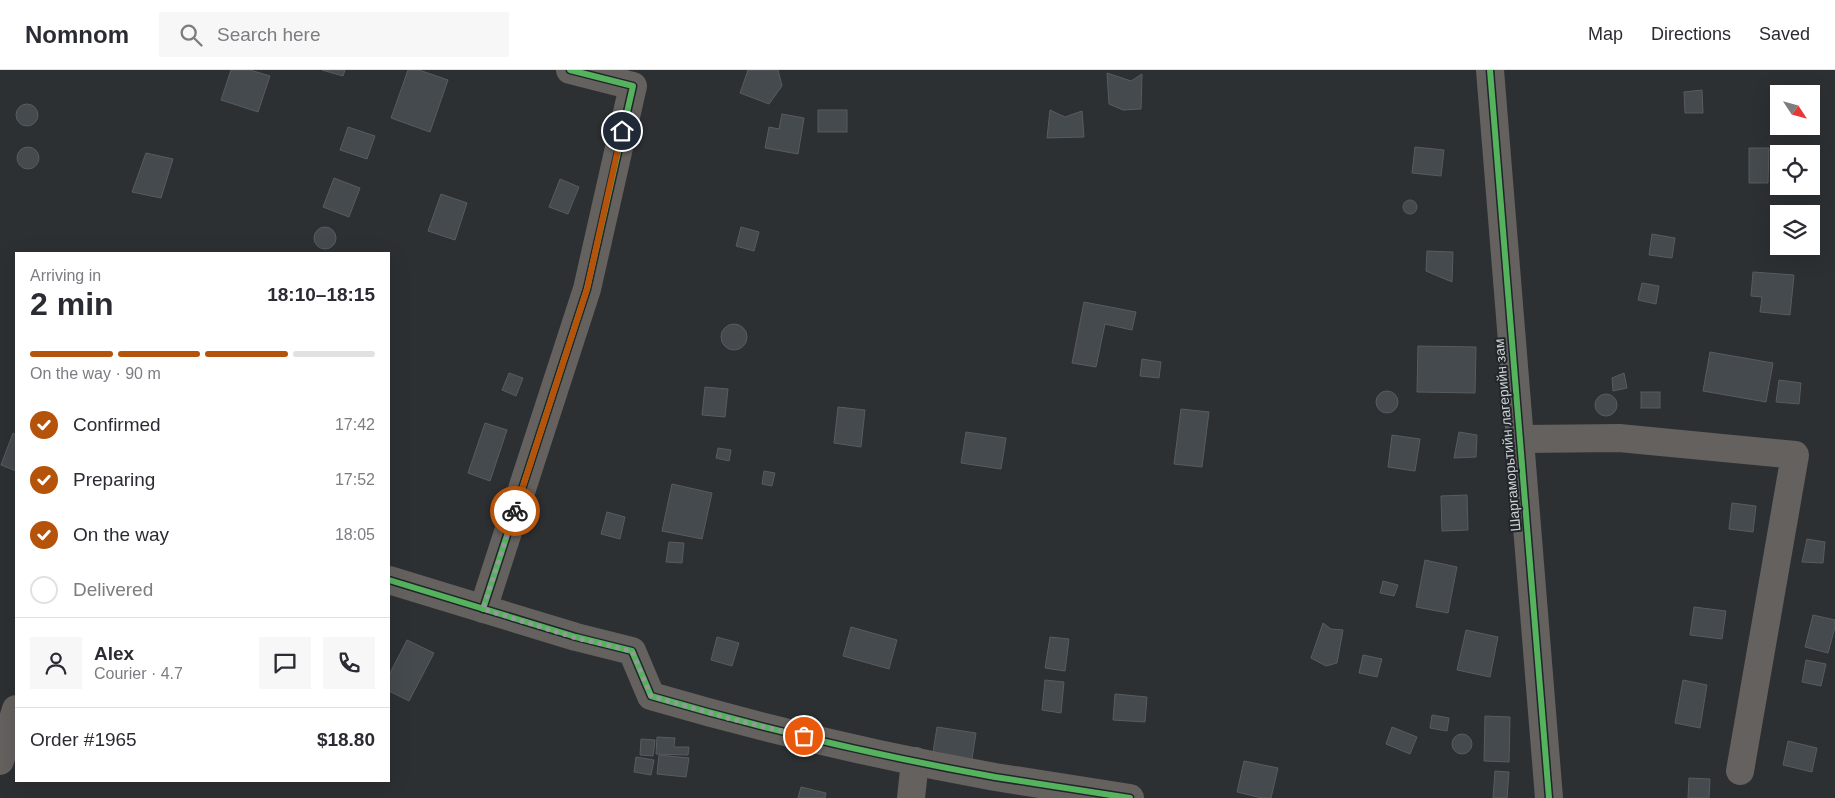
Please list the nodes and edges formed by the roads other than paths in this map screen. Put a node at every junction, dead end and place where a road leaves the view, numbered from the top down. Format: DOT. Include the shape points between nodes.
graph roads {
  1 [pos="570,70"];
  2 [pos="1490,70"];
  3 [pos="1520,439"];
  4 [pos="390,580"];
  5 [pos="483,609"];
  6 [pos="15,712"];
  7 [pos="0,761"];
  8 [pos="915,761"];
  9 [pos="1740,771"];
  10 [pos="911,798"];
  11 [pos="1130,798"];
  12 [pos="1548,798"];
  1 -- 5 [label="street" via="633,86 587,289"];
  2 -- 3 [label="street, Шаргаморьтийн лагерийн зам"];
  3 -- 9 [label="street" via="1619,438 1795,456"];
  3 -- 12 [label="street, Шаргаморьтийн лагерийн зам"];
  4 -- 5 [label="street"];
  5 -- 8 [label="street" via="576,638 632,651 651,696 731,719"];
  6 -- 7 [label="street"];
  8 -- 10 [label="street"];
  8 -- 11 [label="street"];
}
